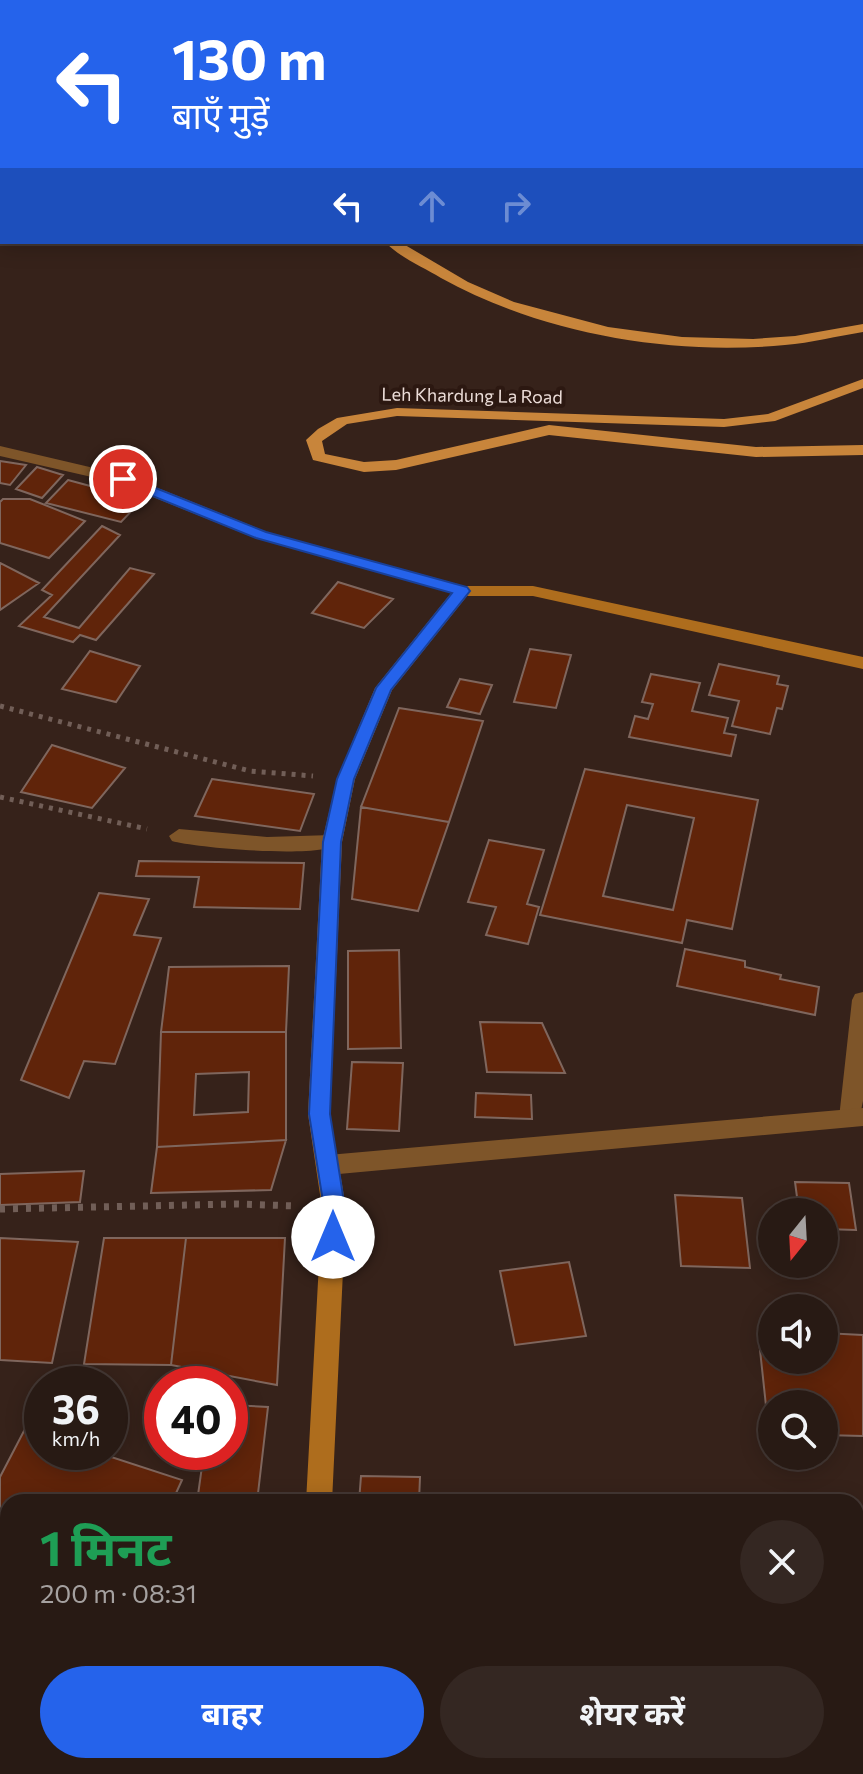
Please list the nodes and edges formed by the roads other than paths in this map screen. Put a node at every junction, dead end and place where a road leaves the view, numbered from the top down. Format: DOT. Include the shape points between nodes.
graph roads {
  1 [pos="394,244"];
  2 [pos="863,328"];
  3 [pos="863,383"];
  4 [pos="863,450"];
  5 [pos="0,451"];
  6 [pos="462,591"];
  7 [pos="863,663"];
  8 [pos="179,836"];
  9 [pos="332,842"];
  10 [pos="863,1000"];
  11 [pos="857,1117"];
  12 [pos="328,1165"];
  13 [pos="319,1494"];
  1 -- 2 [label="main road" via="454,281 511,306 604,332 749,343"];
  3 -- 4 [label="main road, Leh Khardung La Road" via="770,418 724,423 397,412 327,426 314,440 318,457 364,467 396,465 549,430 756,452"];
  5 -- 6 [label="street" via="123,479 261,535"];
  6 -- 7 [label="street" via="533,591"];
  6 -- 9 [label="street" via="384,688 346,779"];
  8 -- 9 [label="street" via="267,844"];
  9 -- 12 [label="street" via="319,1114"];
  10 -- 11 [label="street"];
  11 -- 12 [label="street"];
  12 -- 13 [label="street" via="334,1208"];
}
